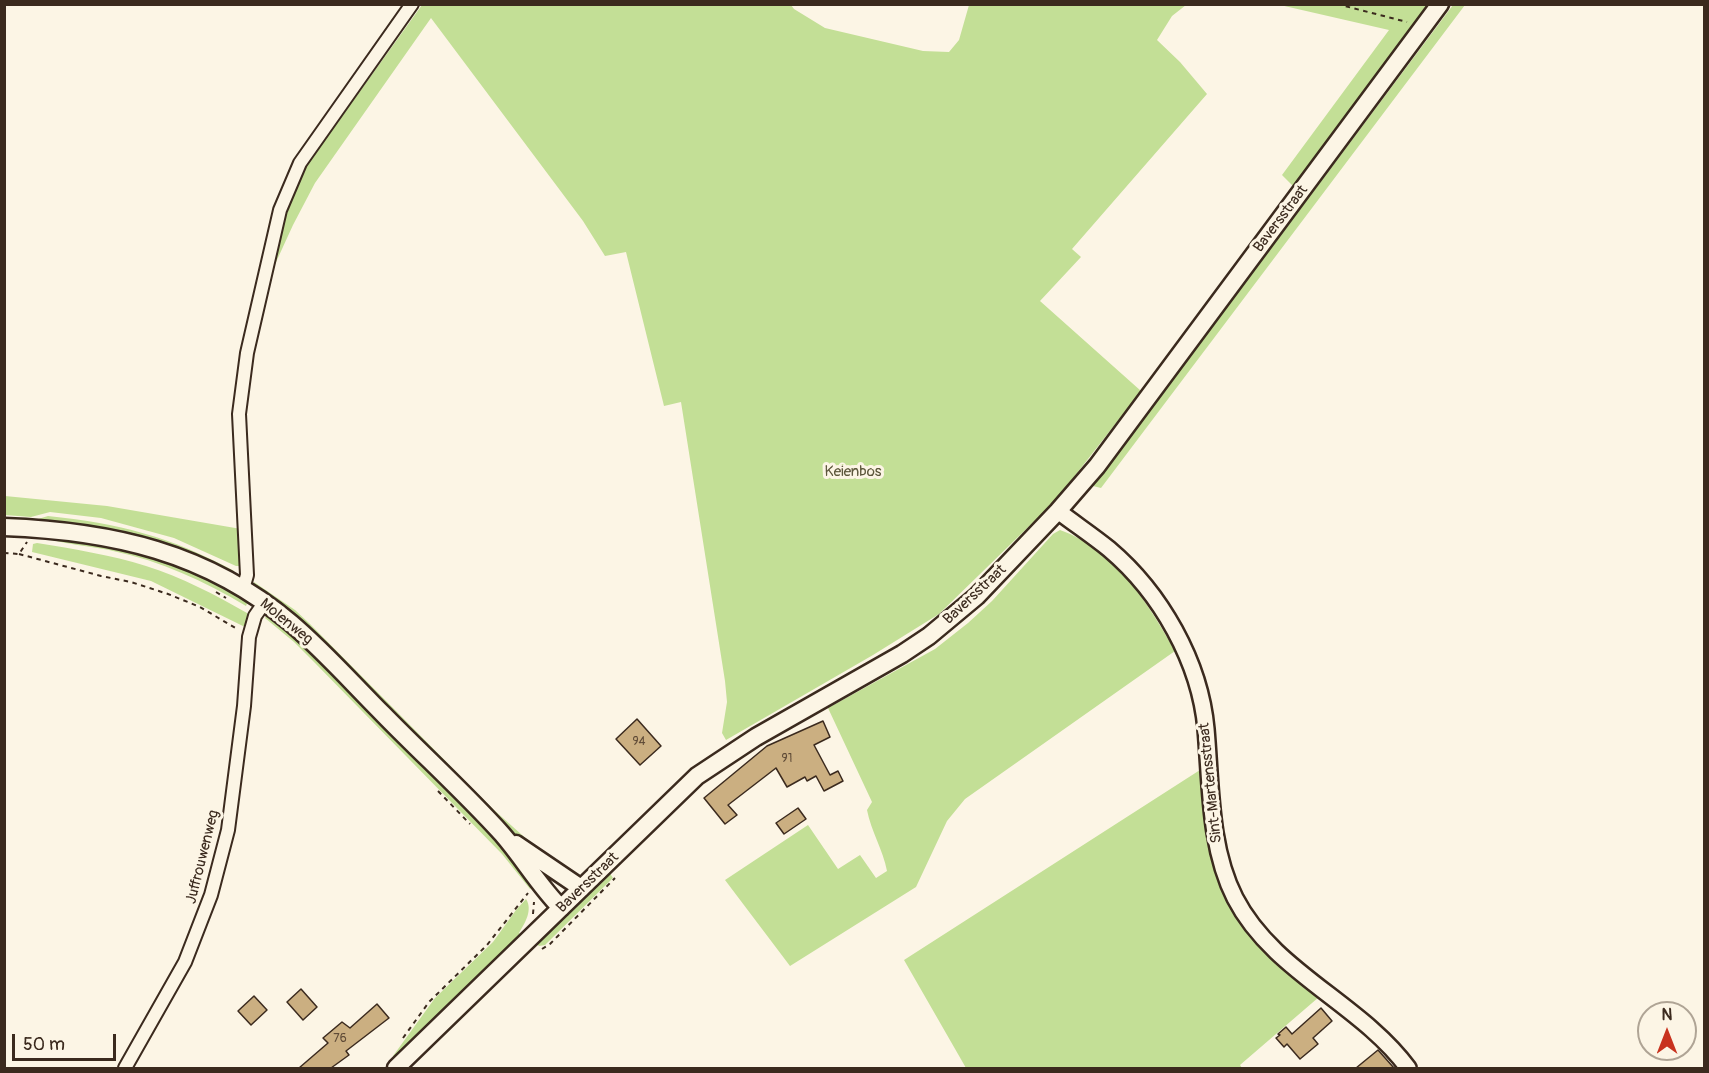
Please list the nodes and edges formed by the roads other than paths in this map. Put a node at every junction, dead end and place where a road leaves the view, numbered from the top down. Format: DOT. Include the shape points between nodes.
graph roads {
  1 [pos="412,4"];
  2 [pos="1440,4"];
  3 [pos="1058,511"];
  4 [pos="4,527"];
  5 [pos="243,589"];
  6 [pos="264,603"];
  7 [pos="503,835"];
  8 [pos="581,888"];
  9 [pos="561,908"];
  10 [pos="125,1068"];
  11 [pos="396,1068"];
  12 [pos="1408,1068"];
  1 -- 5 [label="street" via="300,164 280,210 254,322 239,414 247,575"];
  2 -- 3 [label="main road, Baversstraat" via="1097,466"];
  3 -- 8 [label="main road, Baversstraat" via="952,619 902,654 756,736 697,776"];
  3 -- 12 [label="street, Sint-Martensstraat" via="1110,550 1143,583 1183,649 1200,693 1206,727 1219,855 1243,912 1266,941 1373,1030"];
  4 -- 5 [label="main road, Molenweg" via="90,534 143,545 181,558"];
  5 -- 6 [label="main road, Molenweg"];
  6 -- 7 [label="main road, Molenweg" via="313,643"];
  6 -- 10 [label="street, Juffrouwenweg" via="249,637 228,831 211,895 185,962"];
  7 -- 8 [label="main road, Molenweg"];
  7 -- 9 [label="main road, Molenweg"];
  8 -- 9 [label="main road, Baversstraat"];
  9 -- 11 [label="main road, Baversstraat"];
}
